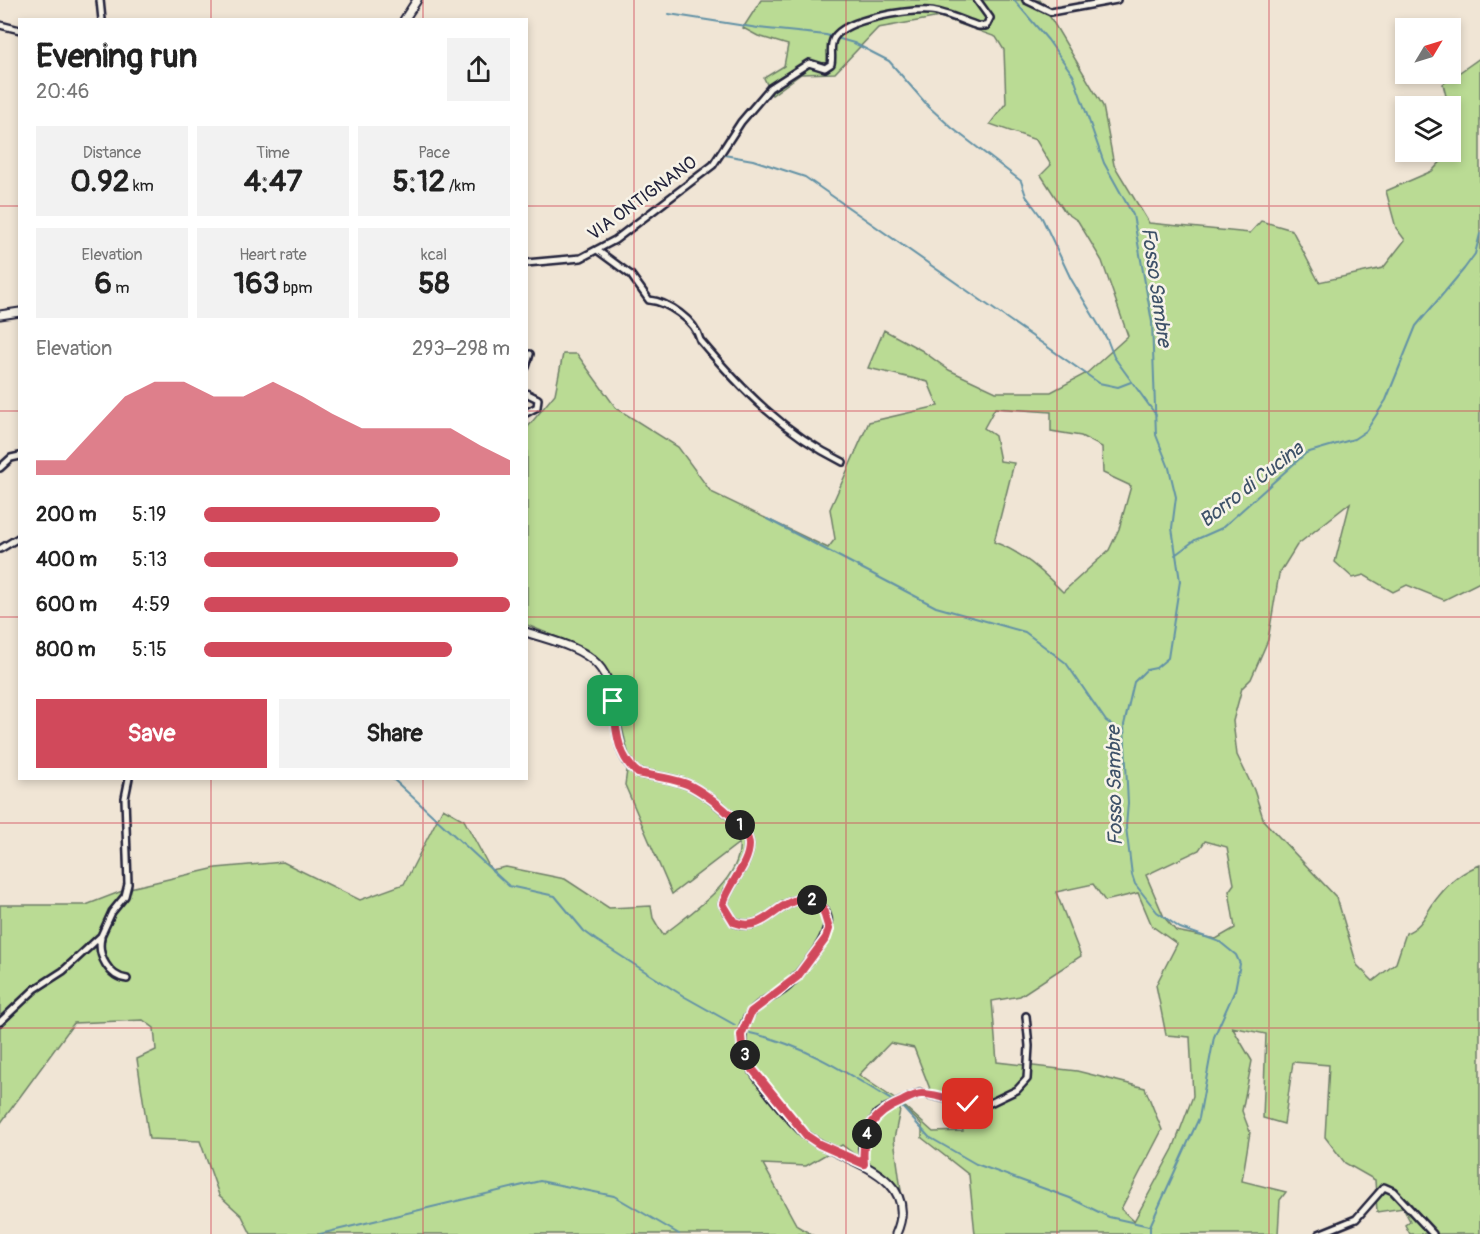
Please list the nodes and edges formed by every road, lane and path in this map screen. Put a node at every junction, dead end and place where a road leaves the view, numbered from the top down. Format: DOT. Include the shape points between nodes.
graph roads {
  1 [pos="100,0"];
  2 [pos="417,0"];
  3 [pos="977,0"];
  4 [pos="1026,0"];
  5 [pos="1118,0"];
  6 [pos="102,18"];
  7 [pos="405,18"];
  8 [pos="0,25"];
  9 [pos="18,30"];
  10 [pos="597,250"];
  11 [pos="528,264"];
  12 [pos="18,312"];
  13 [pos="0,315"];
  14 [pos="530,354"];
  15 [pos="528,360"];
  16 [pos="528,394"];
  17 [pos="528,412"];
  18 [pos="18,456"];
  19 [pos="843,462"];
  20 [pos="0,468"];
  21 [pos="18,538"];
  22 [pos="0,549"];
  23 [pos="528,633"];
  24 [pos="129,780"];
  25 [pos="101,936"];
  26 [pos="127,979"];
  27 [pos="1026,1016"];
  28 [pos="0,1022"];
  29 [pos="864,1164"];
  30 [pos="896,1234"];
  31 [pos="1319,1234"];
  32 [pos="1433,1234"];
  1 -- 6 [label="street"];
  2 -- 7 [label="street"];
  3 -- 10 [label="street, VIA ONTIGNANO" via="990,18 986,26 932,11 885,14 836,34 831,44 831,64 825,68 809,63 770,88 741,122 713,165"];
  4 -- 5 [label="street" via="1051,12"];
  8 -- 9 [label="street"];
  10 -- 11 [label="street, VIA ONTIGNANO" via="581,258"];
  10 -- 19 [label="street" via="631,275 649,300 661,302 698,332 700,340 737,385 761,407 811,446"];
  12 -- 13 [label="street"];
  14 -- 15 [label="street"];
  16 -- 17 [label="street" via="538,399 537,407"];
  18 -- 20 [label="street"];
  21 -- 22 [label="street"];
  23 -- 29 [label="street" via="565,645 597,663 608,684 624,760 632,768 638,773 687,784 739,824 749,844 747,856 723,904 734,922 753,925 793,899 805,898 823,909 829,929 826,938 791,983 751,1012 741,1035 742,1046 749,1065 807,1136"];
  24 -- 25 [label="street" via="125,798 126,890"];
  25 -- 26 [label="street" via="101,959"];
  25 -- 28 [label="street" via="63,971 34,989"];
  27 -- 29 [label="street" via="1027,1080 1017,1090 990,1103 968,1104 920,1093 886,1108 870,1126 862,1148"];
  29 -- 30 [label="street" via="891,1185 898,1198"];
  31 -- 32 [label="street" via="1356,1219 1384,1187 1394,1191"];
}
